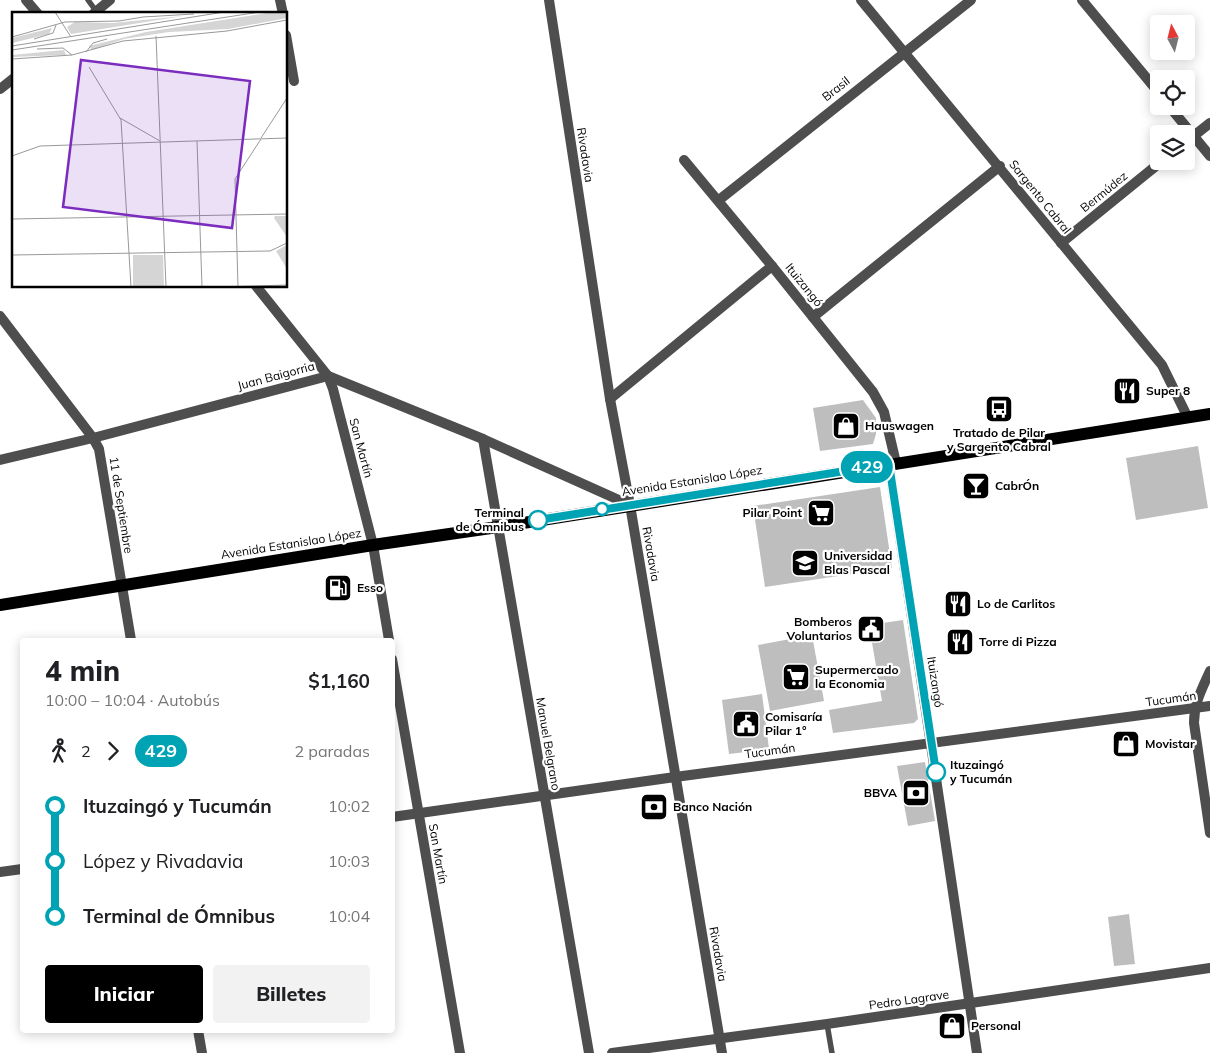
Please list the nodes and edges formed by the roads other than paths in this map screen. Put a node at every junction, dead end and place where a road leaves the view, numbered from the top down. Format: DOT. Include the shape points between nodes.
graph roads {
  1 [pos="27,0"];
  2 [pos="88,0"];
  3 [pos="110,0"];
  4 [pos="549,0"];
  5 [pos="861,0"];
  6 [pos="971,0"];
  7 [pos="1082,0"];
  8 [pos="36,12"];
  9 [pos="94,12"];
  10 [pos="288,46"];
  11 [pos="905,51"];
  12 [pos="12,80"];
  13 [pos="294,81"];
  14 [pos="1150,82"];
  15 [pos="0,89"];
  16 [pos="1210,123"];
  17 [pos="1195,135"];
  18 [pos="1195,143"];
  19 [pos="1210,156"];
  20 [pos="684,160"];
  21 [pos="1000,166"];
  22 [pos="1151,170"];
  23 [pos="719,200"];
  24 [pos="1061,242"];
  25 [pos="772,266"];
  26 [pos="258,288"];
  27 [pos="0,316"];
  28 [pos="813,316"];
  29 [pos="328,376"];
  30 [pos="610,398"];
  31 [pos="1210,414"];
  32 [pos="1188,418"];
  33 [pos="94,438"];
  34 [pos="483,439"];
  35 [pos="0,460"];
  36 [pos="893,464"];
  37 [pos="630,505"];
  38 [pos="498,526"];
  39 [pos="374,545"];
  40 [pos="122,586"];
  41 [pos="0,605"];
  42 [pos="131,638"];
  43 [pos="389,638"];
  44 [pos="1210,671"];
  45 [pos="395,678"];
  46 [pos="1210,706"];
  47 [pos="1194,709"];
  48 [pos="932,742"];
  49 [pos="675,777"];
  50 [pos="544,795"];
  51 [pos="418,814"];
  52 [pos="395,818"];
  53 [pos="1210,833"];
  54 [pos="20,870"];
  55 [pos="0,872"];
  56 [pos="1210,968"];
  57 [pos="969,1004"];
  58 [pos="827,1024"];
  59 [pos="199,1033"];
  60 [pos="720,1039"];
  61 [pos="202,1053"];
  62 [pos="460,1053"];
  63 [pos="590,1053"];
  64 [pos="612,1053"];
  65 [pos="722,1053"];
  66 [pos="832,1053"];
  67 [pos="977,1053"];
  1 -- 8 [label="street"];
  2 -- 9 [label="lane"];
  3 -- 9 [label="street"];
  4 -- 30 [label="street, Rivadavia"];
  5 -- 11 [label="street, Sargento Cabral"];
  6 -- 11 [label="street, Brasil"];
  7 -- 14 [label="street"];
  10 -- 13 [label="street"];
  11 -- 21 [label="street, Sargento Cabral"];
  11 -- 23 [label="street, Brasil"];
  12 -- 15 [label="street"];
  16 -- 17 [label="street"];
  18 -- 19 [label="street"];
  20 -- 23 [label="street, Ituizangó"];
  21 -- 24 [label="street, Sargento Cabral"];
  21 -- 28 [label="street"];
  22 -- 24 [label="street, Bermúdez"];
  23 -- 25 [label="street, Ituizangó"];
  24 -- 32 [label="street, Sargento Cabral" via="1162,365"];
  25 -- 28 [label="street, Ituizangó"];
  25 -- 30 [label="street"];
  26 -- 29 [label="street, San Martín"];
  27 -- 33 [label="street, 11 de Septiembre"];
  28 -- 36 [label="street, Ituizangó" via="880,402"];
  29 -- 33 [label="street, Juan Baigorria"];
  29 -- 34 [label="street, Juan Baigorria"];
  29 -- 39 [label="street, San Martín"];
  30 -- 37 [label="street, Rivadavia"];
  31 -- 32 [label="main road, Avenida Estanislao López"];
  32 -- 36 [label="main road, Avenida Estanislao López"];
  33 -- 35 [label="street, Juan Baigorria"];
  33 -- 40 [label="street, 11 de Septiembre" via="102,458"];
  34 -- 37 [label="street, Juan Baigorria"];
  34 -- 38 [label="street, Manuel Belgrano"];
  36 -- 37 [label="main road, Avenida Estanislao López"];
  36 -- 48 [label="street, Ituizangó"];
  37 -- 38 [label="main road, Avenida Estanislao López"];
  37 -- 49 [label="street, Rivadavia"];
  38 -- 39 [label="main road, Avenida Estanislao López"];
  38 -- 50 [label="street, Manuel Belgrano"];
  39 -- 40 [label="main road, Avenida Estanislao López"];
  39 -- 43 [label="street, San Martín"];
  40 -- 41 [label="main road, Avenida Estanislao López"];
  40 -- 42 [label="street, 11 de Septiembre"];
  44 -- 47 [label="street"];
  45 -- 51 [label="street, San Martín"];
  46 -- 47 [label="street, Tucumán"];
  47 -- 48 [label="street, Tucumán"];
  47 -- 53 [label="street"];
  48 -- 49 [label="street, Tucumán"];
  48 -- 57 [label="street, Ituizangó"];
  49 -- 50 [label="street, Tucumán"];
  49 -- 60 [label="street, Rivadavia"];
  50 -- 51 [label="street, Tucumán"];
  50 -- 63 [label="street, Manuel Belgrano"];
  51 -- 52 [label="street, Tucumán"];
  51 -- 62 [label="street, San Martín"];
  54 -- 55 [label="street"];
  56 -- 57 [label="street, Pedro Lagrave"];
  57 -- 58 [label="street, Pedro Lagrave"];
  57 -- 67 [label="street, Ituizangó"];
  58 -- 60 [label="street, Pedro Lagrave"];
  58 -- 66 [label="lane"];
  59 -- 61 [label="street"];
  60 -- 64 [label="street, Pedro Lagrave"];
  60 -- 65 [label="street, Rivadavia"];
}
